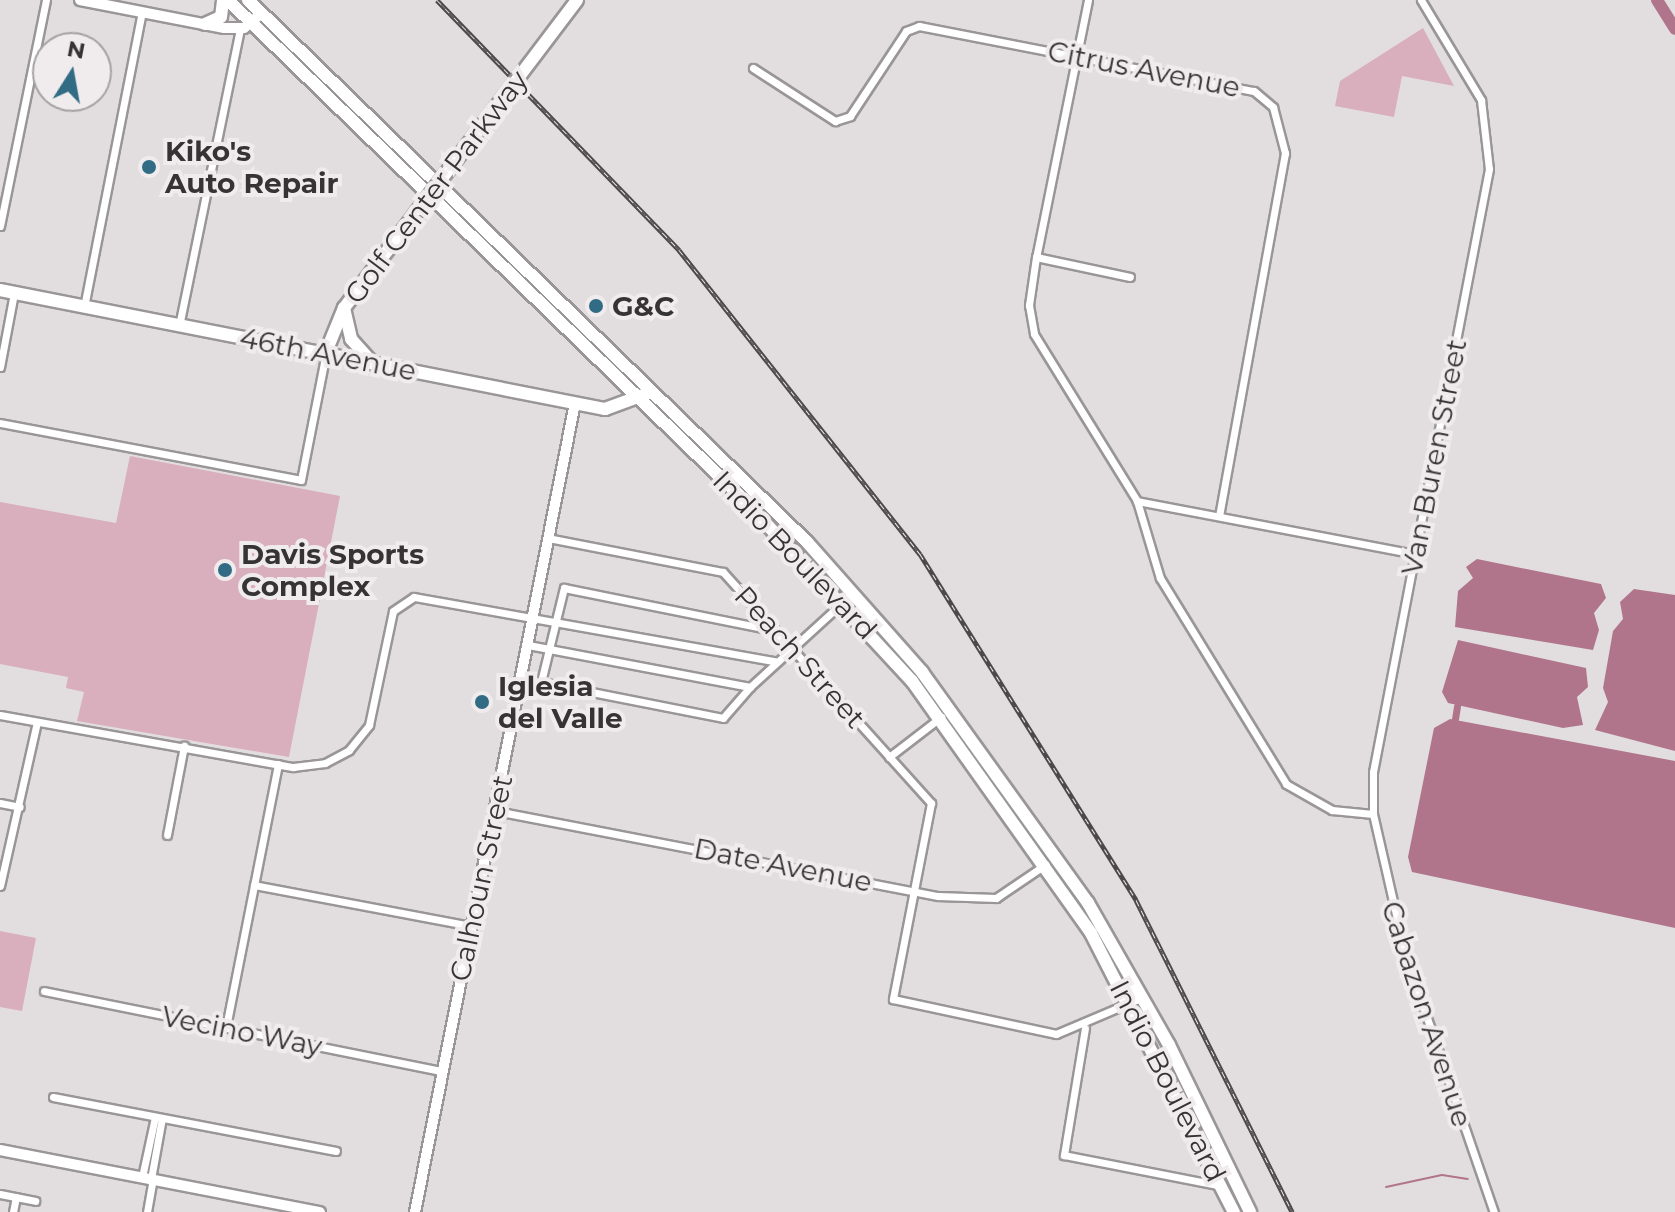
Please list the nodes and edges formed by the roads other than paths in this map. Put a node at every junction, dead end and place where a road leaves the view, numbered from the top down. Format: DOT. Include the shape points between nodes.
graph roads {
  1 [pos="46,0"];
  2 [pos="80,0"];
  3 [pos="226,0"];
  4 [pos="248,0"];
  5 [pos="577,0"];
  6 [pos="1088,0"];
  7 [pos="1421,0"];
  8 [pos="142,12"];
  9 [pos="262,13"];
  10 [pos="205,24"];
  11 [pos="245,26"];
  12 [pos="1077,56"];
  13 [pos="753,68"];
  14 [pos="321,90"];
  15 [pos="372,119"];
  16 [pos="0,226"];
  17 [pos="1036,257"];
  18 [pos="1130,277"];
  19 [pos="0,290"];
  20 [pos="14,293"];
  21 [pos="84,307"];
  22 [pos="344,308"];
  23 [pos="179,326"];
  24 [pos="326,352"];
  25 [pos="373,362"];
  26 [pos="0,367"];
  27 [pos="652,390"];
  28 [pos="640,398"];
  29 [pos="575,403"];
  30 [pos="0,423"];
  31 [pos="1137,501"];
  32 [pos="1219,516"];
  33 [pos="548,538"];
  34 [pos="1415,554"];
  35 [pos="849,598"];
  36 [pos="534,616"];
  37 [pos="552,618"];
  38 [pos="528,645"];
  39 [pos="548,647"];
  40 [pos="799,650"];
  41 [pos="775,661"];
  42 [pos="521,679"];
  43 [pos="541,682"];
  44 [pos="750,687"];
  45 [pos="946,713"];
  46 [pos="0,715"];
  47 [pos="37,722"];
  48 [pos="184,746"];
  49 [pos="889,757"];
  50 [pos="278,764"];
  51 [pos="0,803"];
  52 [pos="20,807"];
  53 [pos="496,811"];
  54 [pos="1373,814"];
  55 [pos="167,835"];
  56 [pos="1052,860"];
  57 [pos="254,885"];
  58 [pos="0,886"];
  59 [pos="915,889"];
  60 [pos="471,926"];
  61 [pos="44,991"];
  62 [pos="1138,1001"];
  63 [pos="226,1027"];
  64 [pos="1085,1028"];
  65 [pos="440,1071"];
  66 [pos="53,1097"];
  67 [pos="158,1117"];
  68 [pos="0,1150"];
  69 [pos="336,1151"];
  70 [pos="149,1178"];
  71 [pos="1222,1187"];
  72 [pos="0,1194"];
  73 [pos="16,1197"];
  74 [pos="35,1201"];
  75 [pos="13,1212"];
  76 [pos="147,1212"];
  77 [pos="320,1212"];
  78 [pos="415,1212"];
  79 [pos="1234,1212"];
  80 [pos="1250,1212"];
  81 [pos="1494,1212"];
  1 -- 16 [label="street"];
  2 -- 8 [label="street"];
  3 -- 10 [label="main road" via="221,17"];
  3 -- 11 [label="main road, Indio Boulevard"];
  4 -- 9 [label="main road, Indio Boulevard"];
  5 -- 22 [label="main road, Golf Center Parkway, bridge"];
  6 -- 12 [label="street"];
  7 -- 34 [label="street, Van Buren Street" via="1481,100 1489,169"];
  8 -- 10 [label="street"];
  8 -- 21 [label="street"];
  9 -- 11 [label="street"];
  9 -- 15 [label="main road, Indio Boulevard"];
  10 -- 11 [label="street"];
  11 -- 14 [label="main road, Indio Boulevard"];
  11 -- 23 [label="street"];
  12 -- 13 [label="street, Citrus Avenue" via="919,26 906,31 850,116 835,121"];
  12 -- 17 [label="street"];
  12 -- 32 [label="street, Citrus Avenue" via="1254,91 1273,107 1283,131"];
  14 -- 15 [label="main road"];
  14 -- 28 [label="main road, Indio Boulevard"];
  15 -- 27 [label="main road, Indio Boulevard"];
  17 -- 18 [label="street"];
  17 -- 31 [label="street" via="1029,305 1034,334"];
  19 -- 20 [label="main road, 46th Avenue"];
  20 -- 21 [label="main road, 46th Avenue"];
  20 -- 26 [label="street"];
  21 -- 23 [label="main road, 46th Avenue"];
  22 -- 24 [label="main road, Golf Center Parkway"];
  22 -- 25 [label="main road" via="351,339"];
  23 -- 24 [label="main road, 46th Avenue"];
  24 -- 25 [label="main road, 46th Avenue"];
  24 -- 30 [label="street, Golf Center Parkway" via="301,480"];
  25 -- 29 [label="main road, 46th Avenue"];
  27 -- 28 [label="main road, 46th Avenue"];
  27 -- 35 [label="main road, Indio Boulevard"];
  28 -- 29 [label="main road, 46th Avenue" via="617,409"];
  28 -- 35 [label="main road, Indio Boulevard"];
  29 -- 33 [label="street, Calhoun Street"];
  31 -- 32 [label="street"];
  31 -- 54 [label="street" via="1160,578 1286,784 1332,810"];
  32 -- 34 [label="street"];
  33 -- 36 [label="street, Calhoun Street"];
  33 -- 40 [label="street, Peach Street" via="723,572"];
  34 -- 54 [label="street, Van Buren Street" via="1373,772"];
  35 -- 40 [label="street"];
  35 -- 45 [label="main road, Indio Boulevard"];
  36 -- 37 [label="street"];
  36 -- 38 [label="street, Calhoun Street"];
  36 -- 50 [label="street" via="400,600 362,737 325,763"];
  37 -- 39 [label="street"];
  37 -- 40 [label="street" via="564,588 763,628"];
  37 -- 41 [label="street"];
  38 -- 39 [label="street"];
  38 -- 42 [label="street, Calhoun Street"];
  39 -- 43 [label="street"];
  39 -- 44 [label="street"];
  40 -- 41 [label="street"];
  40 -- 49 [label="street, Peach Street"];
  41 -- 44 [label="street"];
  42 -- 43 [label="street"];
  42 -- 53 [label="street, Calhoun Street"];
  43 -- 44 [label="street" via="723,718"];
  45 -- 49 [label="street"];
  45 -- 56 [label="main road, Indio Boulevard"];
  46 -- 47 [label="street"];
  47 -- 48 [label="street"];
  47 -- 52 [label="street"];
  48 -- 50 [label="street"];
  48 -- 55 [label="street"];
  49 -- 59 [label="street, Peach Street" via="931,803"];
  50 -- 57 [label="street"];
  51 -- 52 [label="street"];
  52 -- 58 [label="street"];
  53 -- 59 [label="street, Date Avenue"];
  53 -- 60 [label="street, Calhoun Street"];
  54 -- 81 [label="street, Cabazon Avenue" via="1405,954"];
  56 -- 59 [label="street, Date Avenue" via="996,898"];
  56 -- 62 [label="main road, Indio Boulevard"];
  57 -- 60 [label="street"];
  57 -- 63 [label="street"];
  59 -- 64 [label="street" via="893,999 1056,1034"];
  60 -- 65 [label="street, Calhoun Street"];
  61 -- 63 [label="street, Vecino Way"];
  62 -- 64 [label="street"];
  62 -- 71 [label="main road, Indio Boulevard"];
  62 -- 80 [label="main road, Indio Boulevard"];
  63 -- 65 [label="street, Vecino Way"];
  64 -- 71 [label="street" via="1064,1155"];
  65 -- 78 [label="street, Calhoun Street"];
  66 -- 67 [label="street"];
  67 -- 69 [label="street"];
  67 -- 70 [label="street"];
  68 -- 70 [label="street"];
  70 -- 76 [label="street"];
  70 -- 77 [label="street"];
  71 -- 79 [label="main road, Indio Boulevard"];
  72 -- 73 [label="street"];
  73 -- 74 [label="street"];
  73 -- 75 [label="street"];
}
